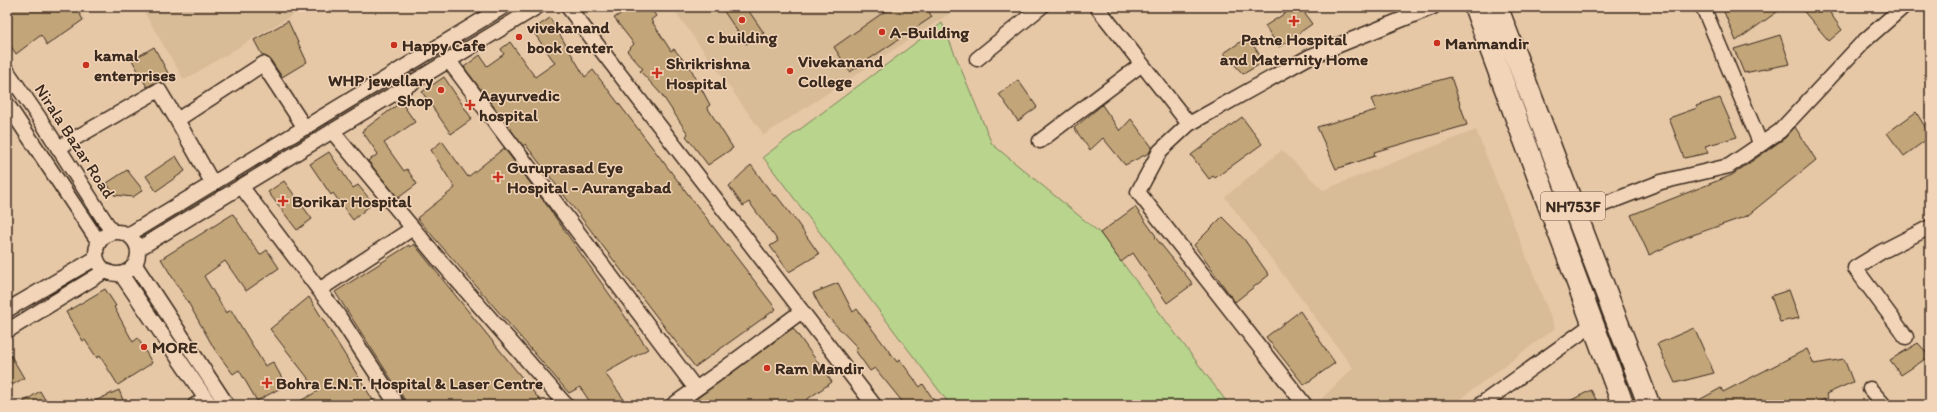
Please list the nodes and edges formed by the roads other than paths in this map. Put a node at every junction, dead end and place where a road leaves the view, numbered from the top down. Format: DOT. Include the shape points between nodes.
graph roads {
  1 [pos="503,7"];
  2 [pos="537,7"];
  3 [pos="568,7"];
  4 [pos="1041,7"];
  5 [pos="1097,7"];
  6 [pos="1433,7"];
  7 [pos="1475,7"];
  8 [pos="1497,7"];
  9 [pos="1703,7"];
  10 [pos="1904,7"];
  11 [pos="977,60"];
  12 [pos="450,61"];
  13 [pos="1142,64"];
  14 [pos="7,71"];
  15 [pos="7,104"];
  16 [pos="177,120"];
  17 [pos="1189,124"];
  18 [pos="305,128"];
  19 [pos="332,131"];
  20 [pos="1040,141"];
  21 [pos="1761,145"];
  22 [pos="58,148"];
  23 [pos="213,184"];
  24 [pos="241,186"];
  25 [pos="1576,215"];
  26 [pos="1930,227"];
  27 [pos="413,228"];
  28 [pos="112,232"];
  29 [pos="128,235"];
  30 [pos="98,241"];
  31 [pos="138,248"];
  32 [pos="96,258"];
  33 [pos="135,265"];
  34 [pos="105,271"];
  35 [pos="121,274"];
  36 [pos="319,290"];
  37 [pos="7,310"];
  38 [pos="802,311"];
  39 [pos="1593,324"];
  40 [pos="7,331"];
  41 [pos="1906,337"];
  42 [pos="696,389"];
  43 [pos="1870,389"];
  44 [pos="204,403"];
  45 [pos="1486,403"];
  46 [pos="227,405"];
  47 [pos="397,405"];
  48 [pos="566,405"];
  49 [pos="673,405"];
  50 [pos="874,405"];
  51 [pos="1305,405"];
  52 [pos="1623,405"];
  53 [pos="1649,405"];
  54 [pos="1884,405"];
  1 -- 18 [label="street"];
  2 -- 12 [label="street"];
  3 -- 38 [label="street"];
  4 -- 11 [label="street"];
  5 -- 13 [label="street"];
  6 -- 17 [label="street" via="1309,57"];
  7 -- 39 [label="highway, NH753F"];
  8 -- 25 [label="highway, NH753F"];
  9 -- 21 [label="street"];
  10 -- 21 [label="street" via="1862,44 1780,131"];
  12 -- 19 [label="street"];
  12 -- 42 [label="street"];
  13 -- 17 [label="street"];
  13 -- 20 [label="street"];
  14 -- 22 [label="street, Nirala Bazar Road"];
  15 -- 30 [label="street, Nirala Bazar Road"];
  16 -- 18 [label="street" via="263,64"];
  16 -- 22 [label="street" via="159,90"];
  16 -- 23 [label="street"];
  17 -- 51 [label="street" via="1160,151 1138,192"];
  18 -- 23 [label="street"];
  19 -- 24 [label="street"];
  19 -- 27 [label="street"];
  21 -- 25 [label="street" via="1729,166 1661,182"];
  22 -- 28 [label="street, Nirala Bazar Road"];
  23 -- 29 [label="street"];
  24 -- 31 [label="street"];
  24 -- 36 [label="street"];
  25 -- 53 [label="highway, NH753F"];
  26 -- 41 [label="street" via="1855,268"];
  27 -- 36 [label="street"];
  27 -- 48 [label="street"];
  28 -- 29 [label="street"];
  28 -- 30 [label="street"];
  29 -- 31 [label="street"];
  30 -- 32 [label="street" via="95,249"];
  31 -- 33 [label="street"];
  32 -- 34 [label="street"];
  32 -- 37 [label="street"];
  33 -- 35 [label="street"];
  33 -- 46 [label="street"];
  34 -- 35 [label="street"];
  34 -- 40 [label="street"];
  35 -- 44 [label="street"];
  36 -- 47 [label="street"];
  38 -- 42 [label="street"];
  38 -- 50 [label="street"];
  39 -- 45 [label="street"];
  39 -- 52 [label="highway, NH753F"];
  42 -- 49 [label="street"];
  43 -- 54 [label="street"];
}
